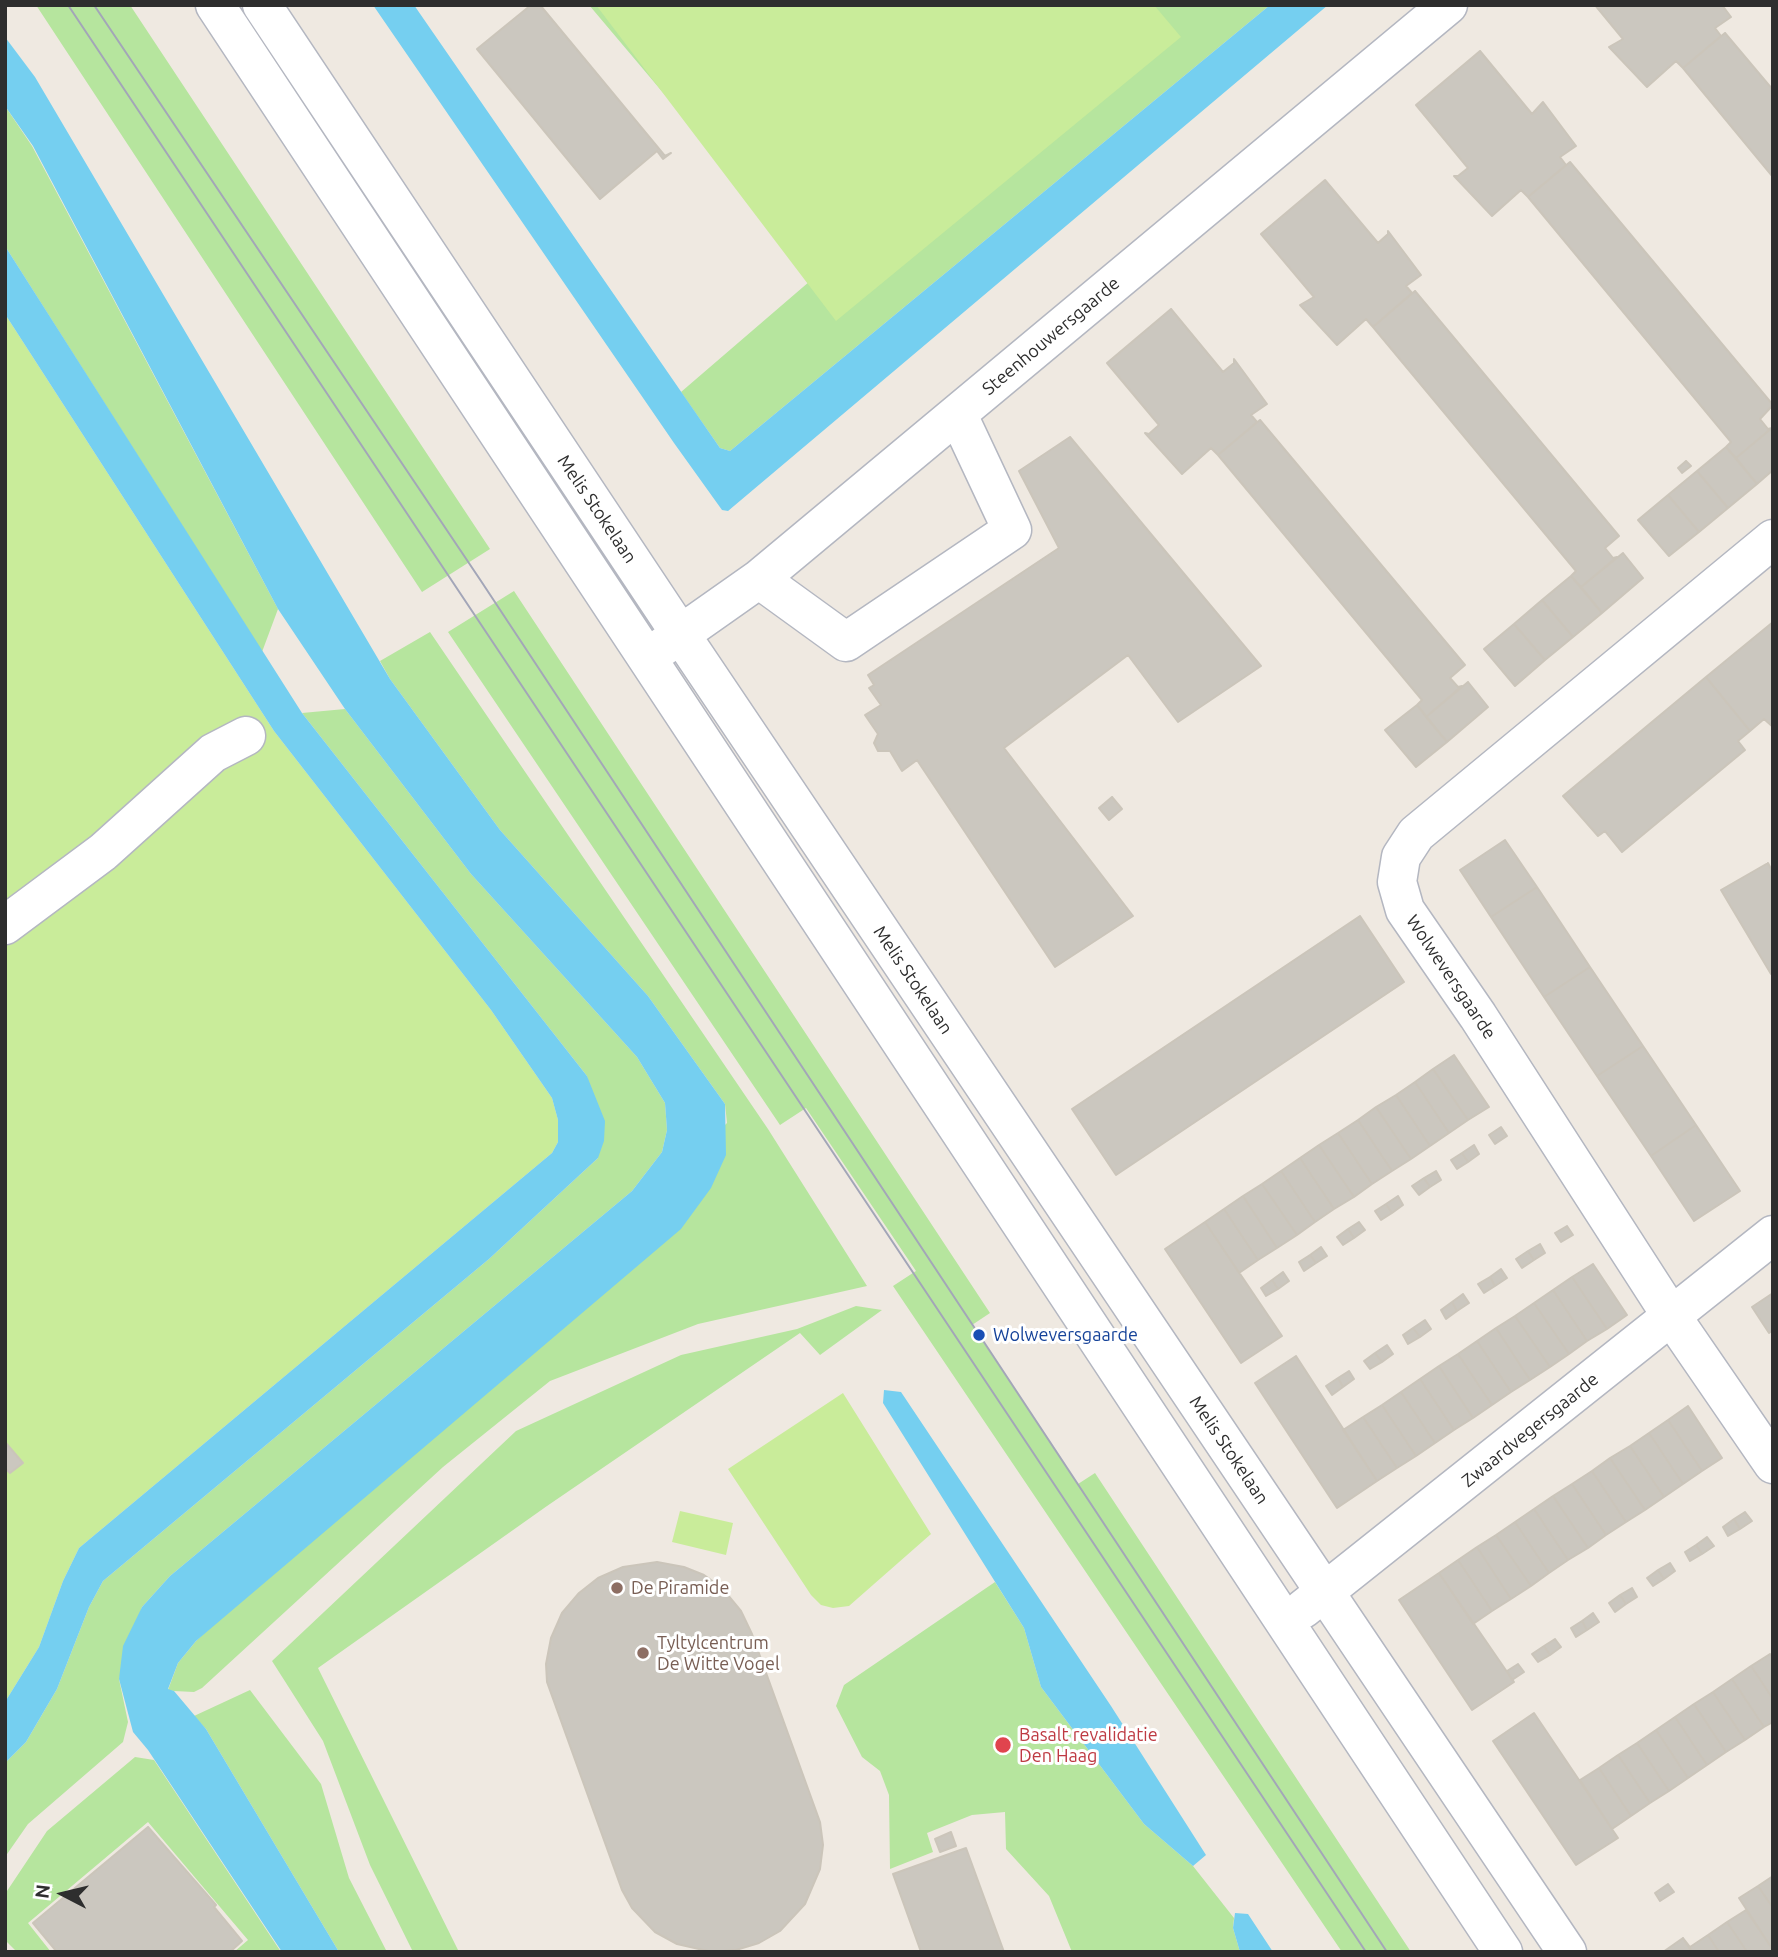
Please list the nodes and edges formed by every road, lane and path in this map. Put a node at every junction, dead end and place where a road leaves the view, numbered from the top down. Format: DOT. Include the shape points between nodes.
graph roads {
  1 [pos="215,5"];
  2 [pos="262,5"];
  3 [pos="1448,5"];
  4 [pos="958,415"];
  5 [pos="1773,539"];
  6 [pos="759,579"];
  7 [pos="681,635"];
  8 [pos="647,658"];
  9 [pos="246,736"];
  10 [pos="5,925"];
  11 [pos="1773,1235"];
  12 [pos="1672,1317"];
  13 [pos="1773,1464"];
  14 [pos="1325,1593"];
  15 [pos="1285,1622"];
  16 [pos="1503,1952"];
  17 [pos="1567,1952"];
  1 -- 8 [label="street"];
  2 -- 7 [label="street, Melis Stokelaan"];
  3 -- 4 [label="street, Steenhouwersgaarde"];
  4 -- 6 [label="street, Steenhouwersgaarde"];
  4 -- 6 [label="street" via="1012,530 846,642"];
  5 -- 12 [label="street, Wolweversgaarde" via="1416,834 1401,857 1397,882 1405,910"];
  6 -- 7 [label="street, Steenhouwersgaarde"];
  7 -- 8 [label="street, Steenhouwersgaarde"];
  7 -- 14 [label="street, Melis Stokelaan"];
  8 -- 15 [label="street"];
  9 -- 10 [label="street" via="213,753 103,852"];
  11 -- 12 [label="street, Zwaardvegersgaarde"];
  12 -- 13 [label="street, Wolweversgaarde"];
  12 -- 14 [label="street, Zwaardvegersgaarde"];
  14 -- 15 [label="street, Zwaardvegersgaarde"];
  14 -- 17 [label="street, Melis Stokelaan"];
  15 -- 16 [label="street"];
}
